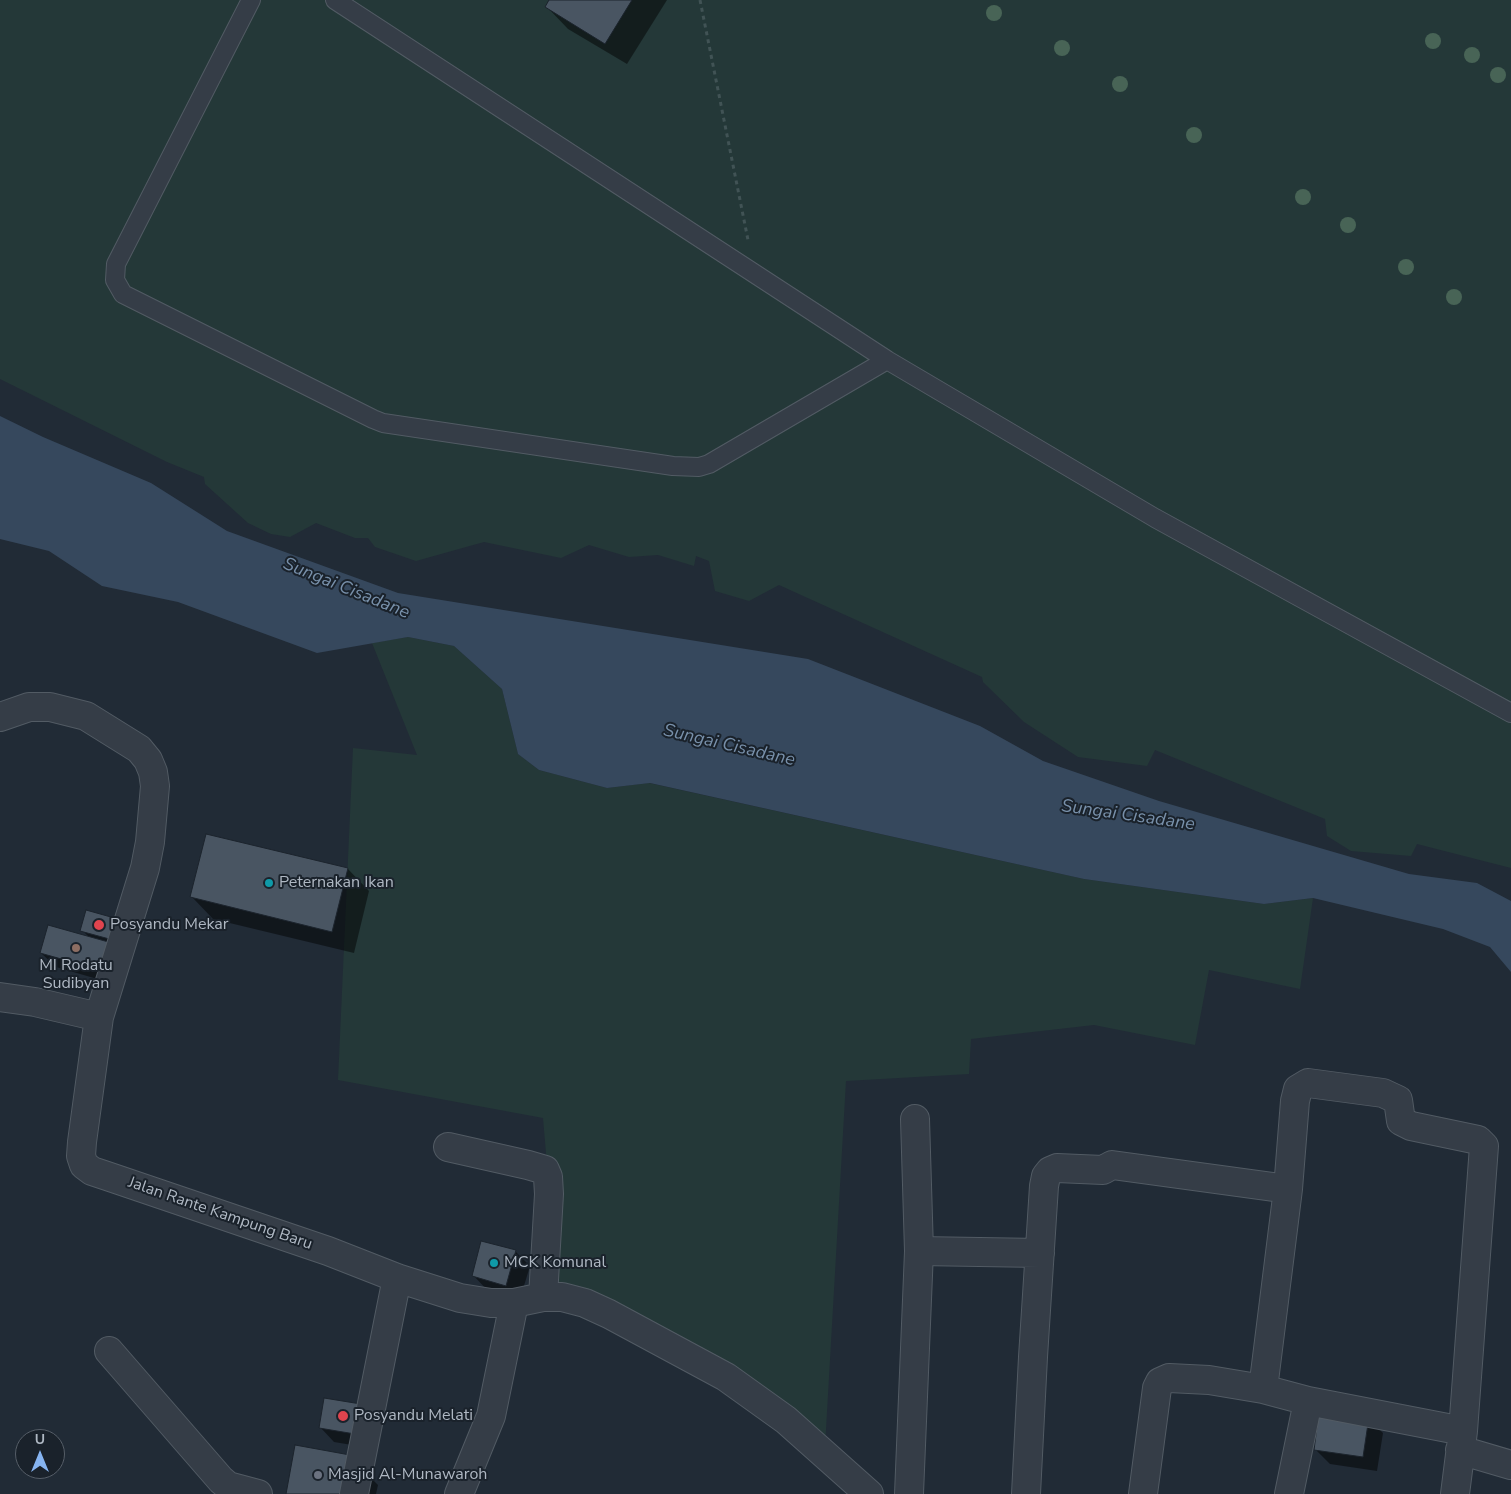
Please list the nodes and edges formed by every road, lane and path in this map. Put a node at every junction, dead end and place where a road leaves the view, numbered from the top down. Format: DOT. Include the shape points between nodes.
graph roads {
  1 [pos="251,0"];
  2 [pos="335,0"];
  3 [pos="700,0"];
  4 [pos="754,273"];
  5 [pos="887,360"];
  6 [pos="1511,713"];
  7 [pos="0,717"];
  8 [pos="0,997"];
  9 [pos="99,1017"];
  10 [pos="914,1119"];
  11 [pos="448,1147"];
  12 [pos="1288,1189"];
  13 [pos="919,1251"];
  14 [pos="1040,1253"];
  15 [pos="397,1278"];
  16 [pos="543,1297"];
  17 [pos="514,1303"];
  18 [pos="109,1351"];
  19 [pos="1263,1389"];
  20 [pos="1308,1402"];
  21 [pos="1462,1440"];
  22 [pos="1511,1465"];
  23 [pos="258,1494"];
  24 [pos="354,1494"];
  25 [pos="459,1494"];
  26 [pos="869,1494"];
  27 [pos="908,1494"];
  28 [pos="1026,1494"];
  29 [pos="1144,1494"];
  30 [pos="1289,1494"];
  31 [pos="1455,1494"];
  1 -- 5 [label="lane" via="116,264 115,280 123,294 373,420 674,466 709,464"];
  2 -- 4 [label="lane"];
  3 -- 4 [label="path"];
  4 -- 5 [label="lane"];
  5 -- 6 [label="lane" via="1154,518"];
  7 -- 9 [label="street, Jalan Rante Kampung Baru" via="29,708 50,707 86,716 139,749 153,772 155,786 145,868"];
  8 -- 9 [label="street"];
  9 -- 15 [label="street, Jalan Rante Kampung Baru" via="82,1142 84,1165 92,1171 328,1251"];
  10 -- 13 [label="street"];
  11 -- 16 [label="street" via="545,1170 549,1194"];
  12 -- 14 [label="street" via="1112,1164 1103,1170 1057,1168 1046,1176"];
  12 -- 19 [label="street"];
  12 -- 21 [label="street" via="1295,1101 1298,1089 1308,1083 1383,1093 1398,1100 1401,1121 1478,1140 1484,1146"];
  13 -- 14 [label="street"];
  13 -- 27 [label="street"];
  14 -- 28 [label="street"];
  15 -- 17 [label="street, Jalan Rante Kampung Baru" via="460,1298"];
  15 -- 24 [label="street"];
  16 -- 17 [label="street, Jalan Rante Kampung Baru"];
  16 -- 26 [label="street, Jalan Rante Kampung Baru" via="562,1297 585,1303 726,1378 786,1420"];
  17 -- 25 [label="street" via="491,1416"];
  18 -- 23 [label="street" via="221,1480 228,1486"];
  19 -- 20 [label="street"];
  19 -- 29 [label="street" via="1209,1380 1169,1378 1160,1382"];
  20 -- 21 [label="street"];
  20 -- 30 [label="street"];
  21 -- 22 [label="street"];
  21 -- 31 [label="street"];
}
